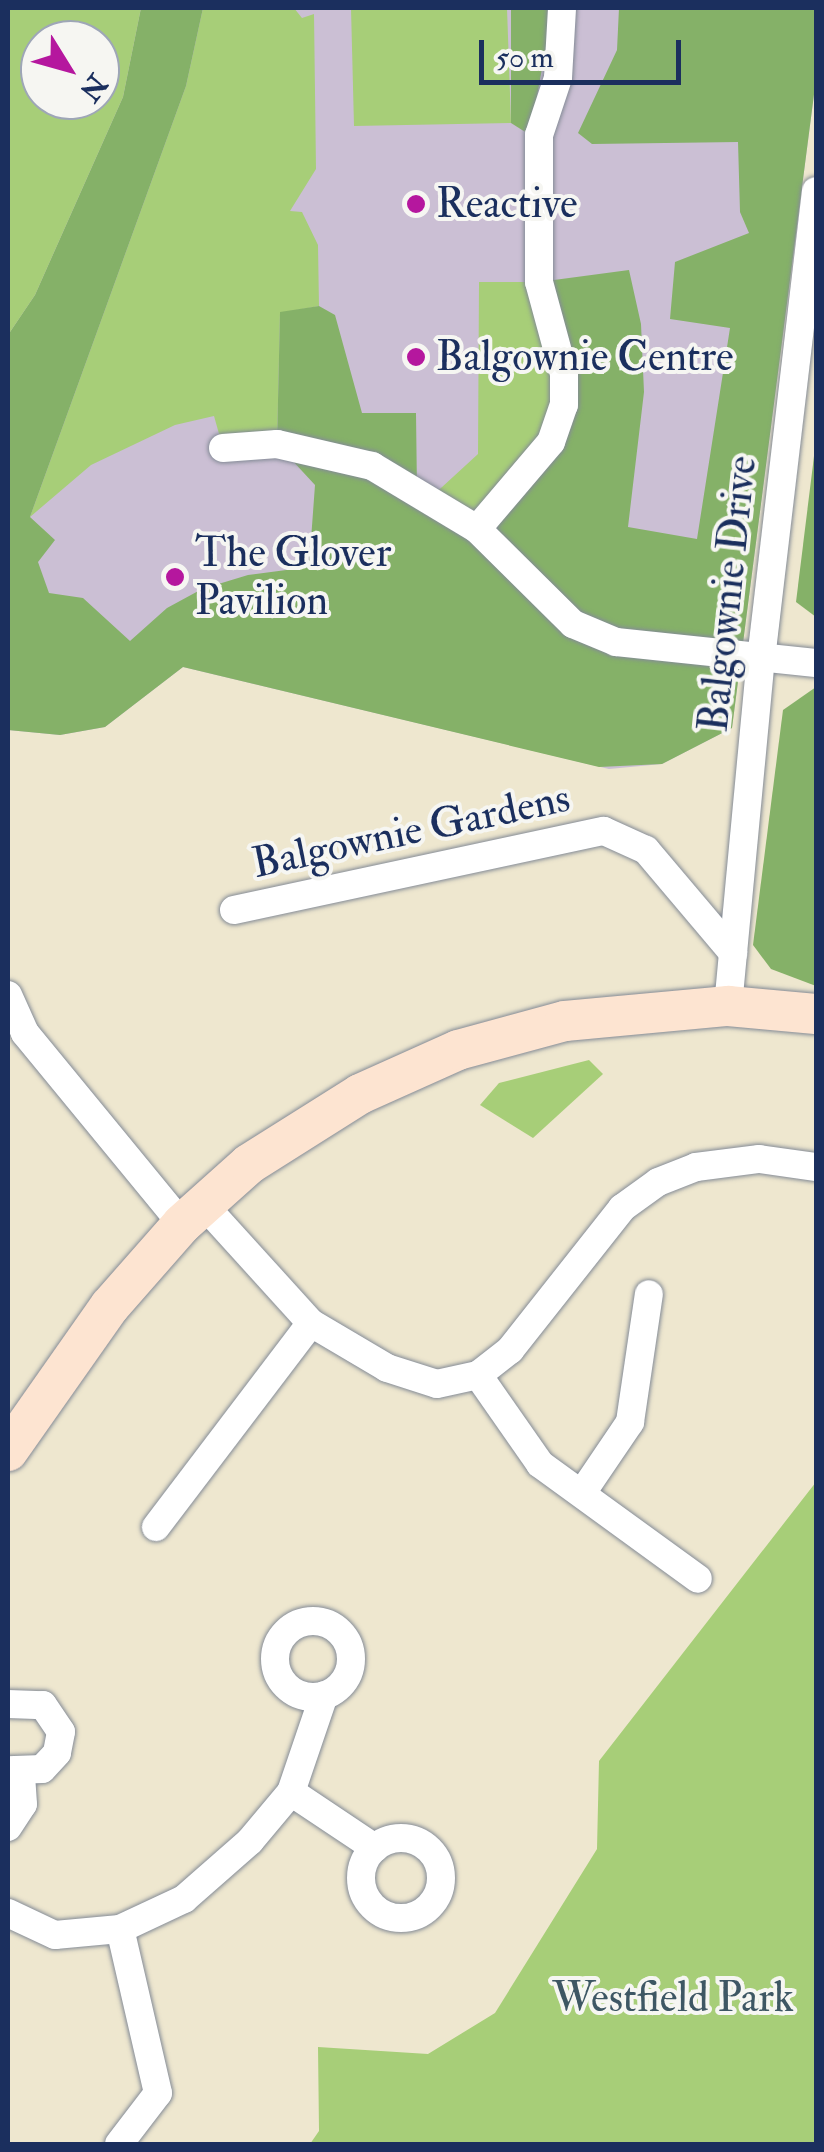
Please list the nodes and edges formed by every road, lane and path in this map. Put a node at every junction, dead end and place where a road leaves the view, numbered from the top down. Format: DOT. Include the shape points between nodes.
graph roads {
  1 [pos="562,8"];
  2 [pos="816,191"];
  3 [pos="224,448"];
  4 [pos="478,529"];
  5 [pos="761,659"];
  6 [pos="816,663"];
  7 [pos="234,910"];
  8 [pos="733,953"];
  9 [pos="8,995"];
  10 [pos="728,1006"];
  11 [pos="816,1014"];
  12 [pos="816,1166"];
  13 [pos="192,1214"];
  14 [pos="649,1294"];
  15 [pos="311,1323"];
  16 [pos="478,1375"];
  17 [pos="8,1451"];
  18 [pos="582,1493"];
  19 [pos="156,1527"];
  20 [pos="698,1578"];
  21 [pos="324,1695"];
  22 [pos="8,1704"];
  23 [pos="14,1772"];
  24 [pos="290,1792"];
  25 [pos="8,1826"];
  26 [pos="374,1848"];
  27 [pos="8,1913"];
  28 [pos="120,1929"];
  29 [pos="118,2144"];
  1 -- 4 [label="street" via="558,78 539,134 539,282 564,374 564,405 551,442"];
  2 -- 5 [label="street, Balgownie Drive"];
  3 -- 4 [label="street" via="277,444 372,466"];
  4 -- 5 [label="street" via="573,624 616,642"];
  5 -- 6 [label="street"];
  5 -- 8 [label="street, Balgownie Drive"];
  7 -- 8 [label="street, Balgownie Gardens" via="604,831 646,850"];
  8 -- 10 [label="street, Balgownie Drive"];
  9 -- 13 [label="street" via="25,1033"];
  10 -- 11 [label="street"];
  10 -- 13 [label="street" via="565,1020 458,1050 300,1128"];
  12 -- 16 [label="street" via="759,1160 696,1167 658,1182 622,1208 510,1350"];
  13 -- 15 [label="street"];
  13 -- 17 [label="street" via="110,1306"];
  14 -- 18 [label="street" via="630,1422"];
  15 -- 16 [label="street" via="387,1368 420,1379 437,1384"];
  15 -- 19 [label="street"];
  16 -- 18 [label="street" via="540,1464"];
  18 -- 20 [label="street"];
  21 -- 24 [label="street"];
  22 -- 23 [label="street" via="43,1705 60,1732 50,1762"];
  23 -- 25 [label="street" via="23,1804"];
  24 -- 26 [label="street"];
  24 -- 28 [label="street" via="250,1841 184,1899"];
  27 -- 28 [label="street" via="55,1935"];
  28 -- 29 [label="street" via="158,2092"];
}
